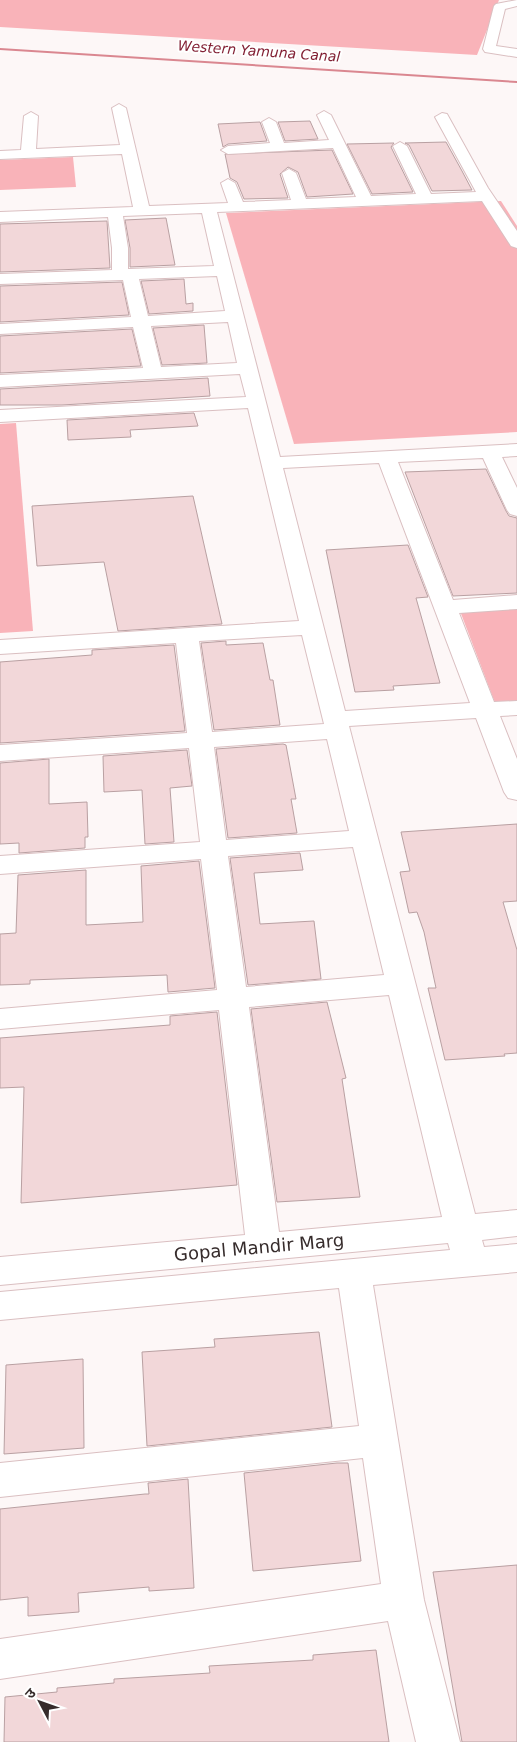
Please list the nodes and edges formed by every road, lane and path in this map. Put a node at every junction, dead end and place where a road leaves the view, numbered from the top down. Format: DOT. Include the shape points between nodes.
graph roads {
  1 [pos="517,3"];
  2 [pos="490,36"];
  3 [pos="508,37"];
  4 [pos="517,53"];
  5 [pos="119,108"];
  6 [pos="324,115"];
  7 [pos="31,116"];
  8 [pos="442,117"];
  9 [pos="269,122"];
  10 [pos="336,144"];
  11 [pos="400,146"];
  12 [pos="278,147"];
  13 [pos="128,149"];
  14 [pos="228,150"];
  15 [pos="28,154"];
  16 [pos="0,156"];
  17 [pos="289,174"];
  18 [pos="228,183"];
  19 [pos="486,196"];
  20 [pos="426,199"];
  21 [pos="366,202"];
  22 [pos="300,204"];
  23 [pos="237,207"];
  24 [pos="208,208"];
  25 [pos="142,211"];
  26 [pos="115,212"];
  27 [pos="0,217"];
  28 [pos="517,243"];
  29 [pos="224,271"];
  30 [pos="125,275"];
  31 [pos="0,279"];
  32 [pos="235,316"];
  33 [pos="140,321"];
  34 [pos="0,329"];
  35 [pos="248,368"];
  36 [pos="152,373"];
  37 [pos="0,381"];
  38 [pos="257,402"];
  39 [pos="0,416"];
  40 [pos="517,450"];
  41 [pos="490,452"];
  42 [pos="386,456"];
  43 [pos="272,463"];
  44 [pos="517,510"];
  45 [pos="517,602"];
  46 [pos="446,607"];
  47 [pos="312,627"];
  48 [pos="188,635"];
  49 [pos="0,647"];
  50 [pos="517,708"];
  51 [pos="487,710"];
  52 [pos="337,725"];
  53 [pos="200,740"];
  54 [pos="0,753"];
  55 [pos="517,792"];
  56 [pos="365,838"];
  57 [pos="214,849"];
  58 [pos="0,865"];
  59 [pos="401,984"];
  60 [pos="233,998"];
  61 [pos="0,1019"];
  62 [pos="462,1228"];
  63 [pos="515,1230"];
  64 [pos="264,1246"];
  65 [pos="517,1258"];
  66 [pos="470,1262"];
  67 [pos="0,1271"];
  68 [pos="354,1273"];
  69 [pos="0,1306"];
  70 [pos="380,1440"];
  71 [pos="0,1480"];
  72 [pos="404,1600"];
  73 [pos="0,1659"];
  74 [pos="438,1742"];
  1 -- 2 [label="street" via="500,6"];
  2 -- 3 [label="street"];
  2 -- 4 [label="street" via="489,49"];
  5 -- 13 [label="street"];
  6 -- 10 [label="street"];
  7 -- 15 [label="street"];
  8 -- 19 [label="street"];
  9 -- 12 [label="street"];
  10 -- 12 [label="street"];
  10 -- 21 [label="street"];
  11 -- 20 [label="street"];
  12 -- 14 [label="street"];
  13 -- 15 [label="street"];
  13 -- 25 [label="street"];
  15 -- 16 [label="street"];
  17 -- 22 [label="street"];
  18 -- 23 [label="street"];
  19 -- 20 [label="street"];
  19 -- 28 [label="street"];
  20 -- 21 [label="street"];
  21 -- 22 [label="street"];
  22 -- 23 [label="street"];
  23 -- 24 [label="street"];
  24 -- 25 [label="street"];
  24 -- 29 [label="street"];
  25 -- 26 [label="street"];
  26 -- 27 [label="street" via="33,208"];
  26 -- 30 [label="street"];
  29 -- 30 [label="street"];
  29 -- 32 [label="street"];
  30 -- 31 [label="street"];
  30 -- 33 [label="street"];
  32 -- 33 [label="street"];
  32 -- 35 [label="street"];
  33 -- 34 [label="street"];
  33 -- 36 [label="street"];
  35 -- 36 [label="street"];
  35 -- 38 [label="street"];
  36 -- 37 [label="street"];
  38 -- 39 [label="street"];
  38 -- 43 [label="street"];
  40 -- 41 [label="street"];
  41 -- 42 [label="street"];
  41 -- 44 [label="street"];
  42 -- 43 [label="street"];
  42 -- 46 [label="street"];
  43 -- 47 [label="street"];
  45 -- 46 [label="street"];
  46 -- 51 [label="street"];
  47 -- 48 [label="street"];
  47 -- 52 [label="street"];
  48 -- 49 [label="street"];
  48 -- 53 [label="street"];
  50 -- 51 [label="street"];
  51 -- 52 [label="street"];
  51 -- 55 [label="street"];
  52 -- 53 [label="street"];
  52 -- 56 [label="street"];
  53 -- 54 [label="street"];
  53 -- 57 [label="street"];
  56 -- 57 [label="street"];
  56 -- 59 [label="street"];
  57 -- 58 [label="street"];
  57 -- 60 [label="street"];
  59 -- 60 [label="street"];
  59 -- 62 [label="street"];
  60 -- 61 [label="street"];
  60 -- 64 [label="street"];
  62 -- 63 [label="street, Gopal Mandir Marg"];
  62 -- 64 [label="street, Gopal Mandir Marg"];
  62 -- 66 [label="street"];
  64 -- 67 [label="street, Gopal Mandir Marg"];
  65 -- 66 [label="street"];
  66 -- 68 [label="street"];
  68 -- 69 [label="street"];
  68 -- 70 [label="street"];
  70 -- 71 [label="street"];
  70 -- 72 [label="street"];
  72 -- 73 [label="street"];
  72 -- 74 [label="street"];
}
